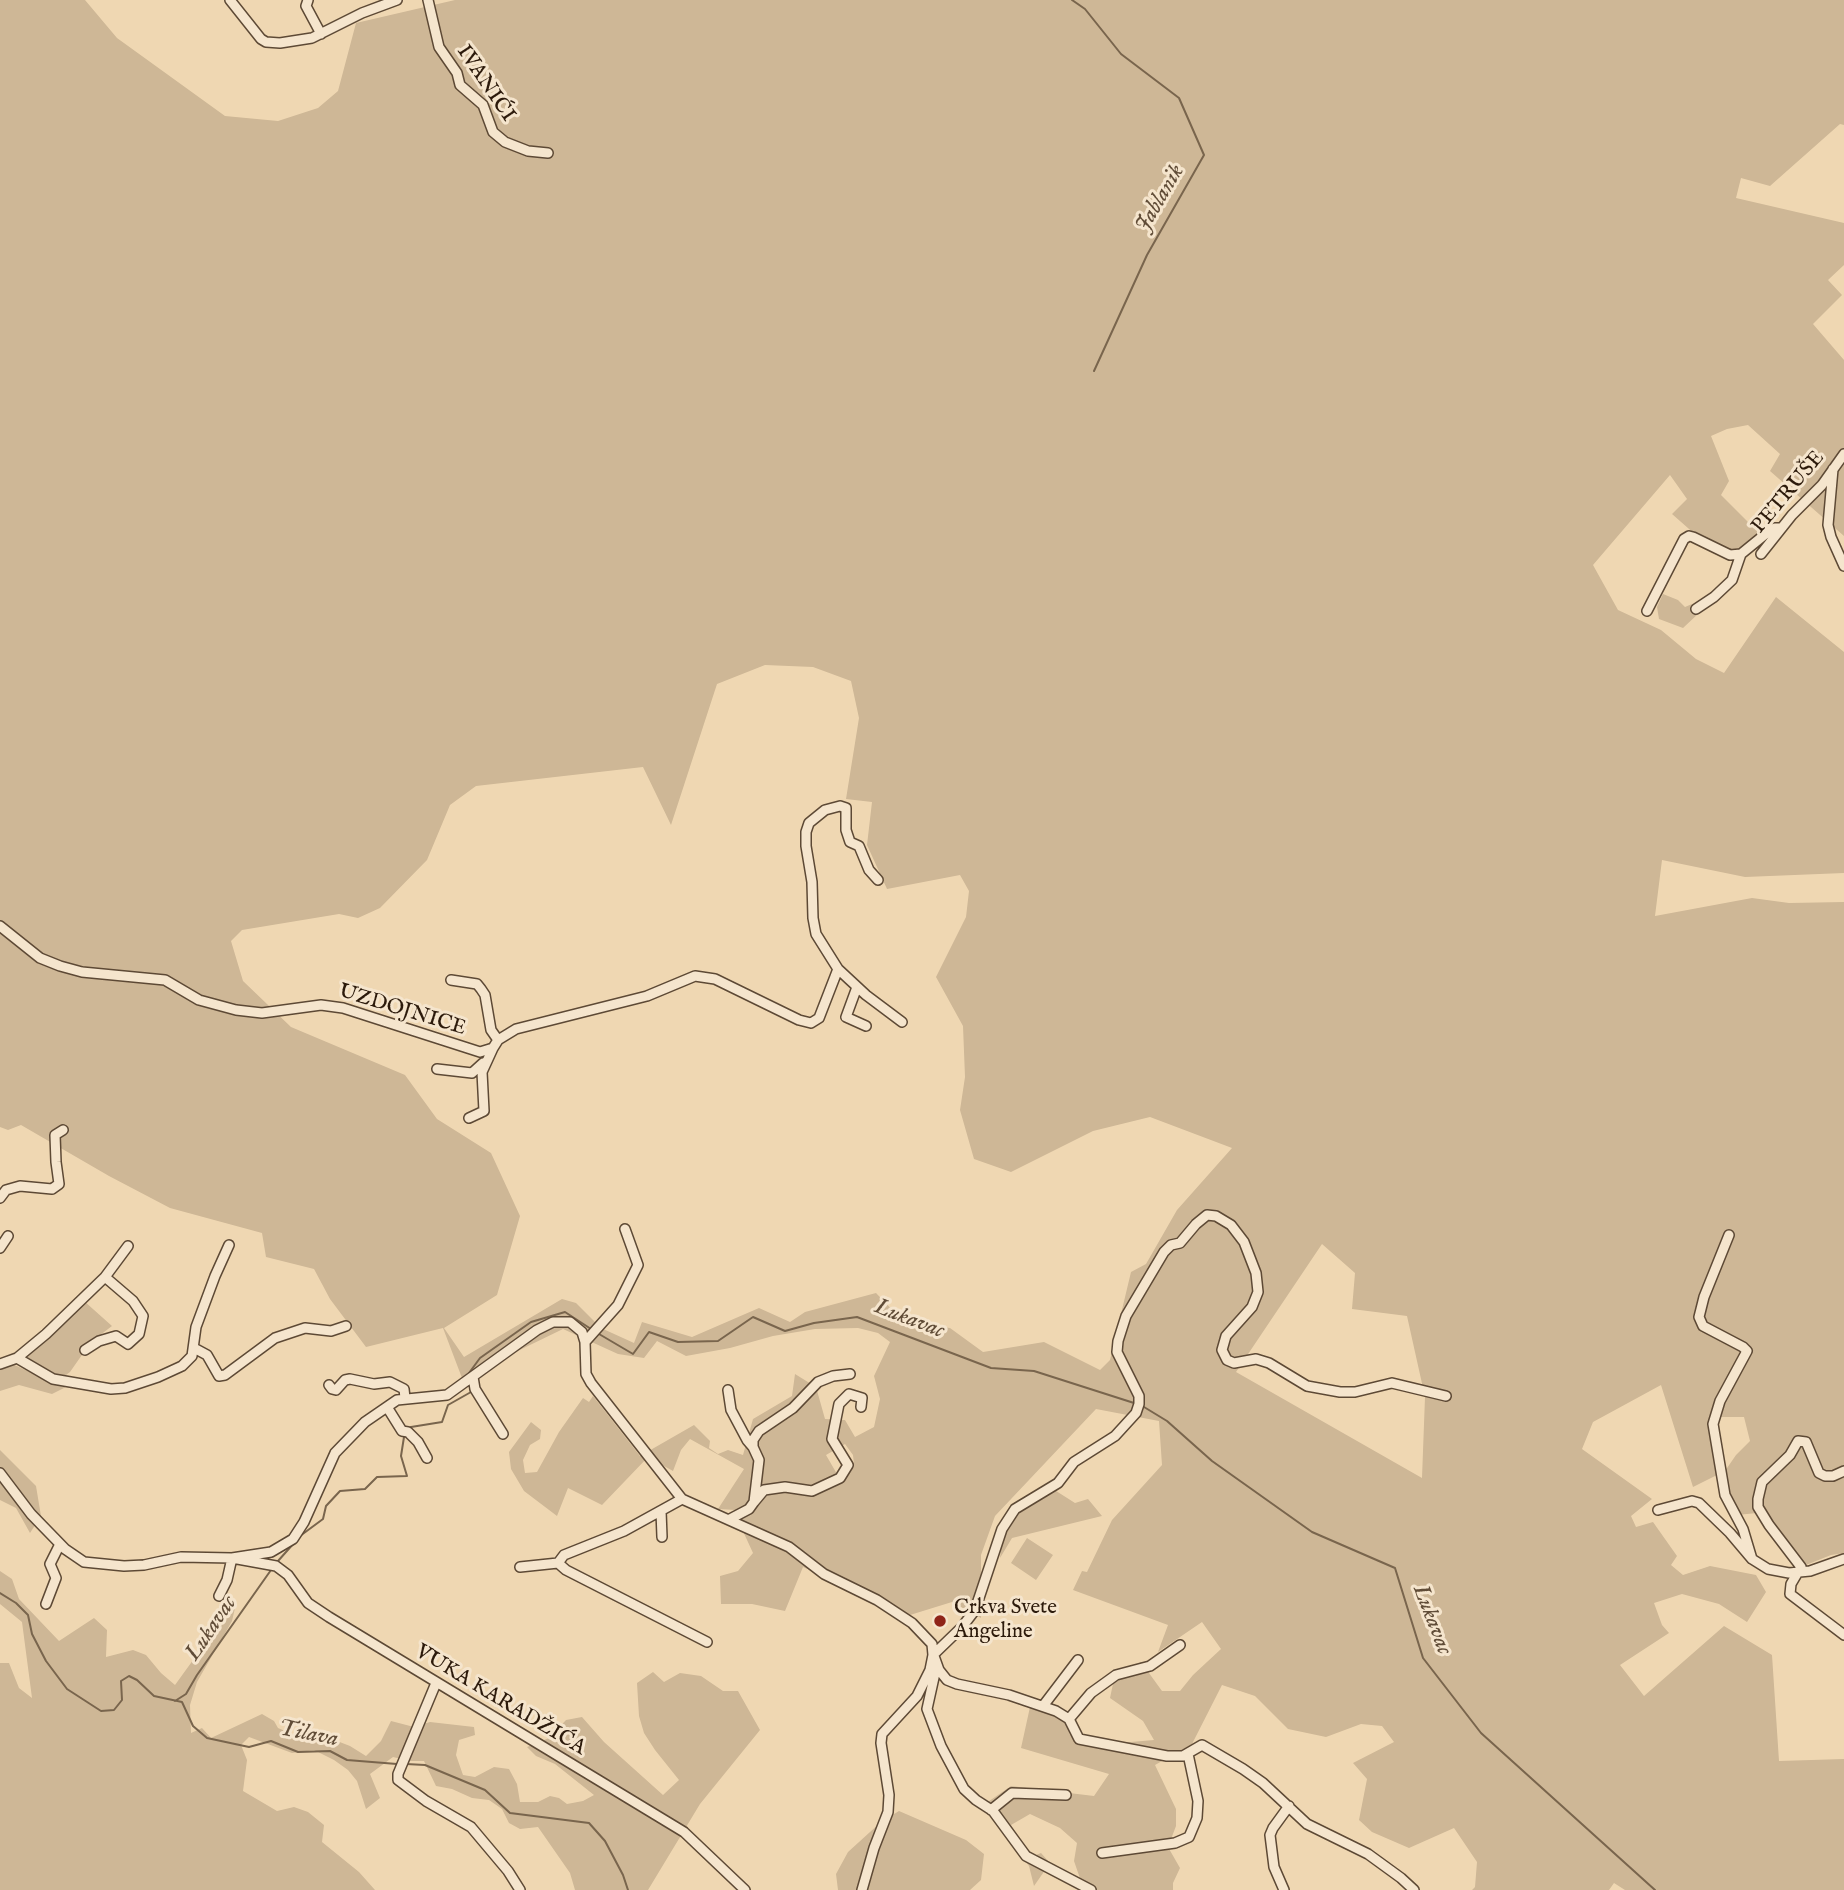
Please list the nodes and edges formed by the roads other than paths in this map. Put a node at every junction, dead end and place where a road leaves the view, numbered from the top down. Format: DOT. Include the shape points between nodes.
graph roads {
  1 [pos="230,0"];
  2 [pos="308,0"];
  3 [pos="373,0"];
  4 [pos="397,0"];
  5 [pos="428,0"];
  6 [pos="367,11"];
  7 [pos="321,34"];
  8 [pos="548,153"];
  9 [pos="1844,454"];
  10 [pos="1833,469"];
  11 [pos="1780,528"];
  12 [pos="1741,554"];
  13 [pos="1761,554"];
  14 [pos="1844,566"];
  15 [pos="1696,609"];
  16 [pos="1647,611"];
  17 [pos="878,880"];
  18 [pos="0,926"];
  19 [pos="838,969"];
  20 [pos="451,980"];
  21 [pos="858,988"];
  22 [pos="902,1023"];
  23 [pos="866,1026"];
  24 [pos="496,1044"];
  25 [pos="485,1062"];
  26 [pos="437,1069"];
  27 [pos="469,1118"];
  28 [pos="63,1129"];
  29 [pos="0,1198"];
  30 [pos="625,1229"];
  31 [pos="1729,1235"];
  32 [pos="8,1236"];
  33 [pos="229,1245"];
  34 [pos="128,1246"];
  35 [pos="0,1248"];
  36 [pos="105,1277"];
  37 [pos="346,1325"];
  38 [pos="592,1335"];
  39 [pos="194,1348"];
  40 [pos="85,1350"];
  41 [pos="17,1357"];
  42 [pos="0,1364"];
  43 [pos="850,1374"];
  44 [pos="473,1377"];
  45 [pos="329,1385"];
  46 [pos="727,1390"];
  47 [pos="1446,1396"];
  48 [pos="405,1398"];
  49 [pos="387,1407"];
  50 [pos="861,1407"];
  51 [pos="503,1434"];
  52 [pos="753,1447"];
  53 [pos="427,1458"];
  54 [pos="1844,1471"];
  55 [pos="0,1473"];
  56 [pos="682,1499"];
  57 [pos="754,1502"];
  58 [pos="1658,1510"];
  59 [pos="661,1511"];
  60 [pos="730,1519"];
  61 [pos="662,1537"];
  62 [pos="60,1544"];
  63 [pos="232,1558"];
  64 [pos="1752,1559"];
  65 [pos="1844,1559"];
  66 [pos="558,1563"];
  67 [pos="520,1567"];
  68 [pos="1796,1573"];
  69 [pos="219,1596"];
  70 [pos="46,1604"];
  71 [pos="1844,1634"];
  72 [pos="707,1642"];
  73 [pos="1180,1645"];
  74 [pos="933,1655"];
  75 [pos="1078,1660"];
  76 [pos="436,1683"];
  77 [pos="1043,1706"];
  78 [pos="1069,1718"];
  79 [pos="1188,1754"];
  80 [pos="1066,1795"];
  81 [pos="1289,1806"];
  82 [pos="991,1810"];
  83 [pos="1102,1853"];
  84 [pos="520,1890"];
  85 [pos="745,1890"];
  86 [pos="862,1890"];
  87 [pos="1091,1890"];
  88 [pos="1284,1890"];
  89 [pos="1414,1890"];
  1 -- 7 [label="street" via="266,42"];
  2 -- 7 [label="street" via="306,6"];
  3 -- 6 [label="street"];
  4 -- 6 [label="street"];
  5 -- 8 [label="street, IVANIĆI" via="439,47 460,85 483,105 494,132 528,151"];
  6 -- 7 [label="street"];
  9 -- 10 [label="street, PETRUŠE"];
  10 -- 11 [label="street, PETRUŠE"];
  10 -- 14 [label="street" via="1828,525"];
  11 -- 12 [label="street"];
  11 -- 13 [label="street, PETRUŠE"];
  12 -- 15 [label="street" via="1732,580"];
  12 -- 16 [label="street" via="1730,555 1693,537 1684,539"];
  17 -- 19 [label="street" via="859,846 850,842 846,808 825,810 810,823 806,846 816,934"];
  18 -- 24 [label="street, UZDOJNICE" via="40,958 60,966 165,980 215,1006 262,1013 321,1005 343,1007 473,1051 487,1051"];
  19 -- 21 [label="street"];
  19 -- 24 [label="street, UZDOJNICE" via="819,1018 811,1023 715,979 695,976 647,996 516,1029"];
  20 -- 24 [label="street" via="477,984 481,989"];
  21 -- 22 [label="street"];
  21 -- 23 [label="street" via="846,1017"];
  24 -- 25 [label="street"];
  25 -- 26 [label="street" via="472,1073"];
  25 -- 27 [label="street" via="484,1111"];
  28 -- 29 [label="street" via="55,1135 59,1184 52,1189 20,1186 6,1190"];
  30 -- 38 [label="street" via="639,1265 618,1306"];
  31 -- 64 [label="street" via="1699,1317 1703,1326 1747,1352 1713,1423 1725,1495 1743,1528"];
  32 -- 35 [label="street"];
  33 -- 39 [label="street" via="196,1327"];
  34 -- 36 [label="street"];
  36 -- 40 [label="street" via="143,1316 139,1334 128,1344 116,1336"];
  36 -- 41 [label="street"];
  37 -- 39 [label="street" via="331,1331 305,1328 275,1338 219,1376 207,1355"];
  38 -- 44 [label="street, VUKA KARADŽIĆA" via="561,1320 552,1322"];
  38 -- 56 [label="street" via="586,1374"];
  39 -- 41 [label="street" via="182,1366 111,1390 53,1379"];
  41 -- 42 [label="street"];
  43 -- 52 [label="street" via="818,1382 793,1408 759,1431"];
  44 -- 48 [label="street, VUKA KARADŽIĆA" via="447,1395"];
  44 -- 51 [label="street" via="475,1389"];
  45 -- 48 [label="street" via="336,1390 350,1379 390,1382 404,1389"];
  46 -- 52 [label="street" via="731,1410"];
  47 -- 74 [label="street" via="1392,1383 1340,1392 1307,1386 1256,1359 1227,1360 1223,1350 1226,1336 1252,1307 1258,1292 1256,1273 1231,1224 1207,1215 1181,1243 1164,1252 1126,1316 1117,1352 1139,1396 1136,1413 1115,1436 1074,1462 1058,1483 1015,1508 1002,1530 975,1610"];
  48 -- 49 [label="street, VUKA KARADŽIĆA"];
  49 -- 53 [label="street"];
  49 -- 63 [label="street, VUKA KARADŽIĆA" via="335,1453 293,1539 271,1552"];
  50 -- 57 [label="street" via="862,1398 849,1394 839,1404 832,1439 848,1465 840,1478 811,1491 764,1490"];
  52 -- 57 [label="street" via="759,1460"];
  54 -- 68 [label="street" via="1833,1476 1819,1473 1802,1440 1762,1482 1758,1507 1801,1567"];
  55 -- 62 [label="street, VUKA KARADŽIĆA" via="19,1501"];
  56 -- 59 [label="street"];
  56 -- 60 [label="street"];
  57 -- 60 [label="street"];
  58 -- 64 [label="street" via="1699,1503"];
  59 -- 61 [label="street"];
  59 -- 66 [label="street" via="564,1555"];
  60 -- 74 [label="street" via="789,1547 824,1574 912,1623 928,1637"];
  62 -- 63 [label="street, VUKA KARADŽIĆA" via="83,1562 113,1565 144,1565 181,1557"];
  62 -- 70 [label="street" via="50,1564 56,1578"];
  63 -- 69 [label="street"];
  63 -- 76 [label="street, VUKA KARADŽIĆA" via="284,1570 308,1603"];
  64 -- 68 [label="street" via="1768,1569"];
  65 -- 68 [label="street"];
  66 -- 67 [label="street"];
  66 -- 72 [label="street"];
  68 -- 71 [label="street" via="1790,1594"];
  73 -- 78 [label="street" via="1150,1666 1116,1675 1091,1693"];
  74 -- 77 [label="street" via="947,1680"];
  74 -- 82 [label="street" via="929,1714 956,1777"];
  74 -- 86 [label="street" via="917,1696 882,1734 888,1812"];
  75 -- 77 [label="street"];
  76 -- 84 [label="street" via="398,1780 471,1828"];
  76 -- 85 [label="street, VUKA KARADŽIĆA" via="684,1832"];
  77 -- 78 [label="street"];
  78 -- 79 [label="street" via="1079,1739 1167,1756"];
  79 -- 81 [label="street" via="1202,1745 1253,1776"];
  79 -- 83 [label="street" via="1198,1801 1189,1837"];
  80 -- 82 [label="street" via="1012,1793"];
  81 -- 88 [label="street" via="1270,1835 1274,1867"];
  81 -- 89 [label="street" via="1307,1824 1368,1854"];
  82 -- 87 [label="street" via="1026,1856"];
}
